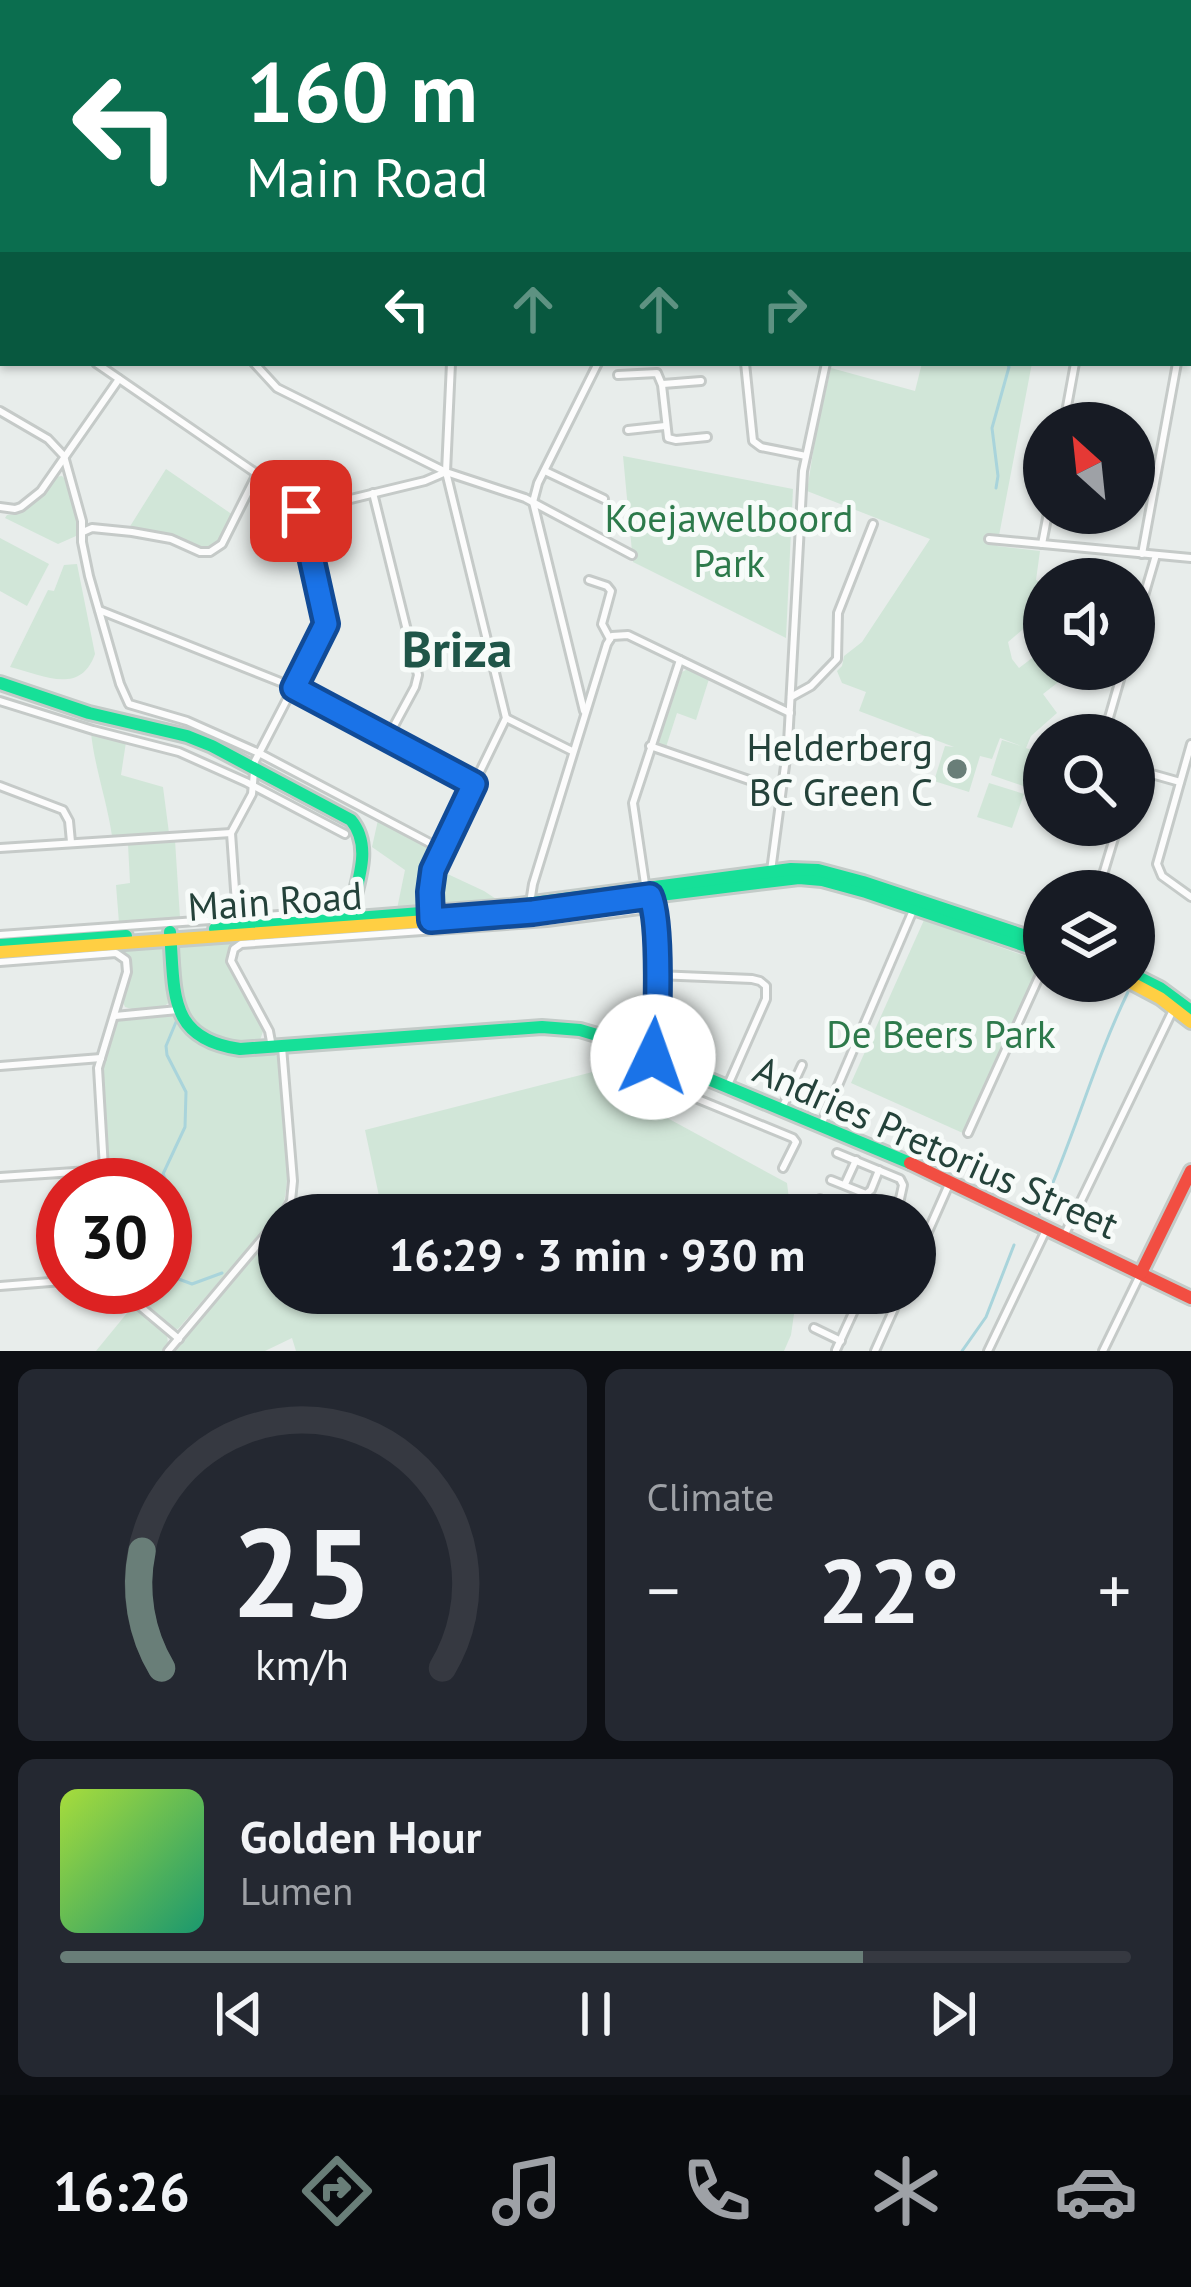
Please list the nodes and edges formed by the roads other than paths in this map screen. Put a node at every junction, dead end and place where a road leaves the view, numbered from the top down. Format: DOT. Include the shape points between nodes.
graph roads {
  1 [pos="100,366"];
  2 [pos="257,366"];
  3 [pos="452,366"];
  4 [pos="596,366"];
  5 [pos="636,366"];
  6 [pos="745,366"];
  7 [pos="825,366"];
  8 [pos="1075,366"];
  9 [pos="1176,366"];
  10 [pos="637,373"];
  11 [pos="619,375"];
  12 [pos="118,379"];
  13 [pos="701,381"];
  14 [pos="662,385"];
  15 [pos="1068,402"];
  16 [pos="0,411"];
  17 [pos="665,427"];
  18 [pos="628,430"];
  19 [pos="707,437"];
  20 [pos="64,456"];
  21 [pos="806,456"];
  22 [pos="425,462"];
  23 [pos="544,471"];
  24 [pos="446,472"];
  25 [pos="257,474"];
  26 [pos="425,481"];
  27 [pos="373,494"];
  28 [pos="604,499"];
  29 [pos="533,502"];
  30 [pos="0,507"];
  31 [pos="301,511"];
  32 [pos="873,524"];
  33 [pos="82,533"];
  34 [pos="1044,534"];
  35 [pos="989,539"];
  36 [pos="1042,544"];
  37 [pos="1142,554"];
  38 [pos="632,555"];
  39 [pos="1156,555"];
  40 [pos="1155,558"];
  41 [pos="1191,558"];
  42 [pos="590,580"];
  43 [pos="99,610"];
  44 [pos="610,639"];
  45 [pos="680,660"];
  46 [pos="577,682"];
  47 [pos="0,683"];
  48 [pos="594,686"];
  49 [pos="294,688"];
  50 [pos="791,697"];
  51 [pos="0,700"];
  52 [pos="790,713"];
  53 [pos="585,714"];
  54 [pos="506,718"];
  55 [pos="388,736"];
  56 [pos="1191,744"];
  57 [pos="650,746"];
  58 [pos="572,751"];
  59 [pos="259,753"];
  60 [pos="255,769"];
  61 [pos="1155,775"];
  62 [pos="1180,782"];
  63 [pos="474,784"];
  64 [pos="0,786"];
  65 [pos="253,786"];
  66 [pos="782,791"];
  67 [pos="231,833"];
  68 [pos="345,835"];
  69 [pos="71,842"];
  70 [pos="0,848"];
  71 [pos="442,850"];
  72 [pos="771,875"];
  73 [pos="650,897"];
  74 [pos="1191,897"];
  75 [pos="530,904"];
  76 [pos="916,905"];
  77 [pos="431,917"];
  78 [pos="237,918"];
  79 [pos="350,919"];
  80 [pos="0,935"];
  81 [pos="170,935"];
  82 [pos="1023,936"];
  83 [pos="1023,944"];
  84 [pos="0,948"];
  85 [pos="0,962"];
  86 [pos="657,975"];
  87 [pos="1155,986"];
  88 [pos="1155,995"];
  89 [pos="1028,1002"];
  90 [pos="1174,1008"];
  91 [pos="1191,1009"];
  92 [pos="178,1010"];
  93 [pos="115,1016"];
  94 [pos="1191,1022"];
  95 [pos="277,1047"];
  96 [pos="653,1057"];
  97 [pos="101,1058"];
  98 [pos="802,1065"];
  99 [pos="0,1066"];
  100 [pos="728,1085"];
  101 [pos="782,1108"];
  102 [pos="821,1125"];
  103 [pos="968,1132"];
  104 [pos="837,1153"];
  105 [pos="103,1158"];
  106 [pos="856,1160"];
  107 [pos="783,1168"];
  108 [pos="879,1170"];
  109 [pos="1191,1171"];
  110 [pos="36,1175"];
  111 [pos="0,1178"];
  112 [pos="831,1180"];
  113 [pos="950,1182"];
  114 [pos="844,1186"];
  115 [pos="292,1194"];
  116 [pos="901,1194"];
  117 [pos="936,1214"];
  118 [pos="1047,1228"];
  119 [pos="1064,1236"];
  120 [pos="258,1245"];
  121 [pos="1141,1274"];
  122 [pos="36,1283"];
  123 [pos="0,1286"];
  124 [pos="1191,1298"];
  125 [pos="149,1314"];
  126 [pos="853,1314"];
  127 [pos="892,1314"];
  128 [pos="814,1328"];
  129 [pos="179,1339"];
  130 [pos="841,1341"];
  131 [pos="836,1350"];
  132 [pos="168,1351"];
  133 [pos="875,1351"];
  134 [pos="988,1351"];
  135 [pos="1103,1351"];
  1 -- 12 [label="street"];
  2 -- 22 [label="street" via="277,388"];
  3 -- 24 [label="street"];
  4 -- 23 [label="street"];
  5 -- 10 [label="street"];
  6 -- 21 [label="street" via="753,441"];
  7 -- 21 [label="street"];
  8 -- 15 [label="street"];
  9 -- 37 [label="street"];
  10 -- 11 [label="street"];
  10 -- 14 [label="street" via="658,373"];
  12 -- 20 [label="street"];
  12 -- 25 [label="street"];
  13 -- 14 [label="street"];
  14 -- 17 [label="street"];
  16 -- 20 [label="street"];
  17 -- 18 [label="street"];
  17 -- 19 [label="street" via="671,440"];
  20 -- 30 [label="street" via="27,504"];
  20 -- 33 [label="street"];
  21 -- 50 [label="street"];
  22 -- 24 [label="street"];
  22 -- 26 [label="street"];
  23 -- 28 [label="street"];
  23 -- 29 [label="street"];
  24 -- 26 [label="street"];
  24 -- 29 [label="street"];
  24 -- 54 [label="street"];
  25 -- 31 [label="street"];
  25 -- 33 [label="street" via="222,544 210,552 132,532"];
  26 -- 27 [label="street"];
  27 -- 31 [label="street"];
  27 -- 55 [label="street" via="418,675"];
  29 -- 38 [label="street"];
  29 -- 46 [label="street"];
  31 -- 49 [label="street" via="326,624"];
  32 -- 50 [label="street" via="838,613 837,659"];
  33 -- 43 [label="street"];
  34 -- 36 [label="street"];
  35 -- 36 [label="street"];
  36 -- 37 [label="street"];
  37 -- 39 [label="street"];
  39 -- 40 [label="street"];
  39 -- 41 [label="street"];
  42 -- 44 [label="street" via="610,591 602,624"];
  43 -- 49 [label="street"];
  43 -- 59 [label="street" via="124,697 134,707"];
  44 -- 45 [label="street" via="628,635"];
  44 -- 48 [label="street"];
  45 -- 52 [label="street"];
  45 -- 57 [label="street"];
  46 -- 48 [label="street"];
  46 -- 53 [label="street"];
  47 -- 60 [label="street" via="187,736"];
  48 -- 53 [label="street"];
  49 -- 55 [label="street"];
  49 -- 59 [label="street"];
  50 -- 52 [label="street"];
  51 -- 65 [label="street" via="179,752"];
  52 -- 66 [label="street"];
  53 -- 58 [label="street"];
  54 -- 58 [label="street"];
  54 -- 63 [label="street"];
  55 -- 63 [label="street"];
  56 -- 62 [label="street"];
  57 -- 66 [label="street"];
  57 -- 73 [label="street" via="633,803"];
  58 -- 75 [label="street"];
  59 -- 60 [label="street"];
  59 -- 71 [label="street"];
  60 -- 65 [label="street"];
  60 -- 79 [label="street" via="359,827 364,844"];
  61 -- 62 [label="street"];
  62 -- 74 [label="street" via="1157,867"];
  63 -- 71 [label="street"];
  64 -- 69 [label="street" via="63,810"];
  65 -- 67 [label="street"];
  65 -- 68 [label="street"];
  66 -- 72 [label="street"];
  67 -- 69 [label="street"];
  67 -- 78 [label="street"];
  69 -- 70 [label="street"];
  71 -- 77 [label="street"];
  72 -- 73 [label="street, Main Road"];
  72 -- 76 [label="street, Main Road"];
  73 -- 75 [label="street, Main Road"];
  73 -- 77 [label="street, Main Road"];
  73 -- 86 [label="street"];
  73 -- 95 [label="street" via="547,922 246,944 231,961"];
  75 -- 77 [label="street, Main Road"];
  76 -- 82 [label="street, Main Road"];
  76 -- 83 [label="street, Main Road"];
  76 -- 102 [label="street"];
  77 -- 79 [label="street, Main Road"];
  78 -- 79 [label="street"];
  78 -- 80 [label="street"];
  79 -- 81 [label="street, Main Road"];
  81 -- 84 [label="street, Main Road"];
  81 -- 92 [label="street"];
  85 -- 93 [label="street" via="116,953 127,972"];
  86 -- 96 [label="street"];
  86 -- 100 [label="street" via="766,986"];
  87 -- 91 [label="street"];
  88 -- 90 [label="street"];
  89 -- 103 [label="street"];
  90 -- 94 [label="street"];
  90 -- 119 [label="street"];
  92 -- 93 [label="street"];
  92 -- 95 [label="street, Andries Pretorius Street" via="216,1046"];
  93 -- 97 [label="street"];
  95 -- 96 [label="street, Andries Pretorius Street" via="568,1027"];
  95 -- 115 [label="street"];
  96 -- 100 [label="street, Andries Pretorius Street"];
  96 -- 107 [label="street" via="635,1094 653,1103 665,1086 793,1138"];
  97 -- 99 [label="street"];
  97 -- 105 [label="street"];
  98 -- 101 [label="street"];
  100 -- 101 [label="street, Andries Pretorius Street"];
  101 -- 102 [label="street, Andries Pretorius Street"];
  102 -- 113 [label="street, Andries Pretorius Street"];
  104 -- 106 [label="street"];
  106 -- 108 [label="street"];
  106 -- 114 [label="street"];
  108 -- 114 [label="street" via="867,1193"];
  108 -- 116 [label="street" via="902,1180"];
  109 -- 121 [label="street"];
  110 -- 111 [label="street"];
  112 -- 114 [label="street"];
  113 -- 117 [label="street"];
  113 -- 118 [label="street, Andries Pretorius Street"];
  118 -- 119 [label="street, Andries Pretorius Street"];
  118 -- 134 [label="street"];
  119 -- 121 [label="street, Andries Pretorius Street"];
  120 -- 129 [label="street"];
  121 -- 124 [label="street, Andries Pretorius Street"];
  121 -- 135 [label="street"];
  122 -- 123 [label="street"];
  125 -- 129 [label="street"];
  126 -- 130 [label="street"];
  127 -- 133 [label="street"];
  128 -- 130 [label="street"];
  129 -- 132 [label="street"];
  130 -- 131 [label="street"];
}
